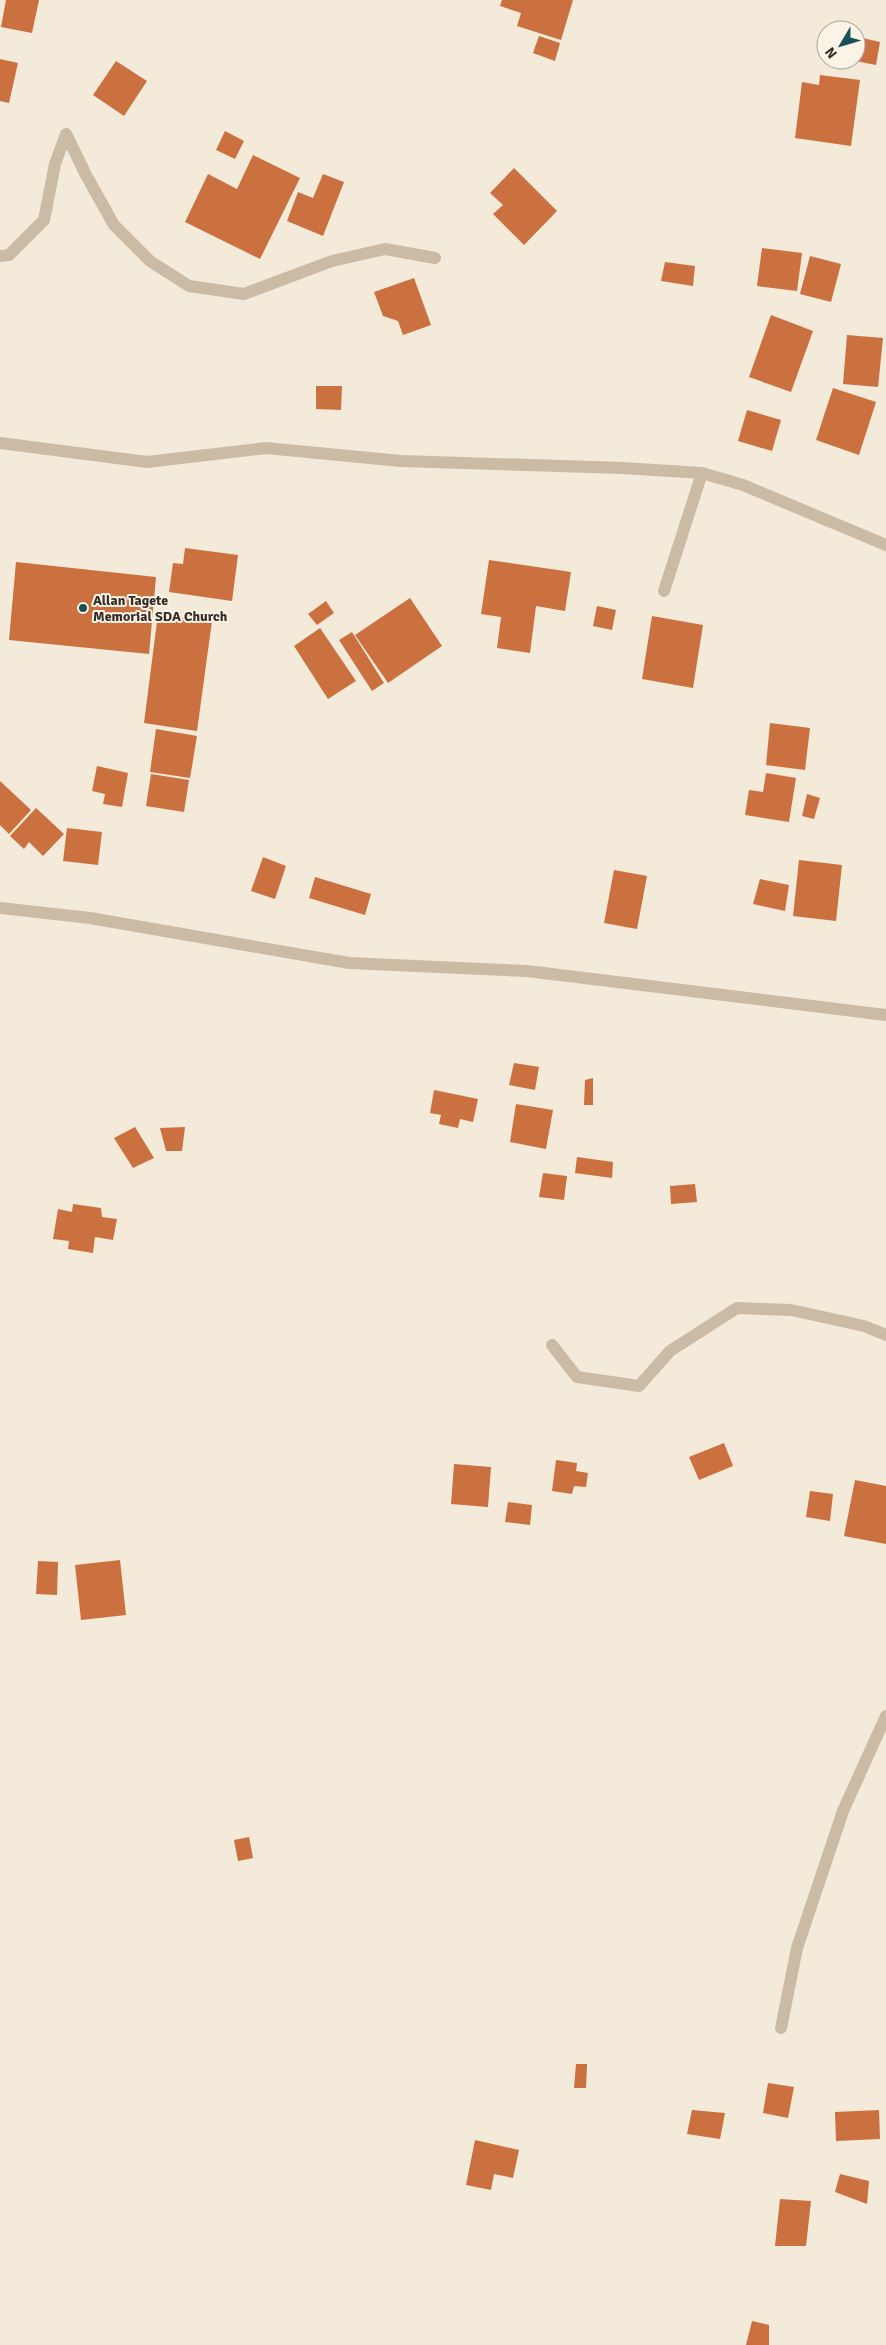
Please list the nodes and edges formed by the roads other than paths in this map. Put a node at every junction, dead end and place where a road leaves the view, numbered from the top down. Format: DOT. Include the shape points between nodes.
graph roads {
  1 [pos="0,256"];
  2 [pos="434,258"];
  3 [pos="0,443"];
  4 [pos="702,473"];
  5 [pos="886,545"];
  6 [pos="664,591"];
  7 [pos="0,908"];
  8 [pos="886,1015"];
  9 [pos="886,1335"];
  10 [pos="552,1345"];
  11 [pos="886,1716"];
  12 [pos="781,2028"];
  1 -- 2 [label="street" via="8,255 44,220 66,134 114,225 150,260 189,286 244,294 332,261 385,249"];
  3 -- 4 [label="street" via="147,462 266,448 401,460"];
  4 -- 5 [label="street" via="743,485"];
  4 -- 6 [label="street"];
  7 -- 8 [label="street" via="90,918 349,964 527,971"];
  9 -- 10 [label="street" via="864,1326 791,1310 737,1308 670,1351 639,1386 577,1377"];
  11 -- 12 [label="street" via="843,1811 797,1948"];
}
